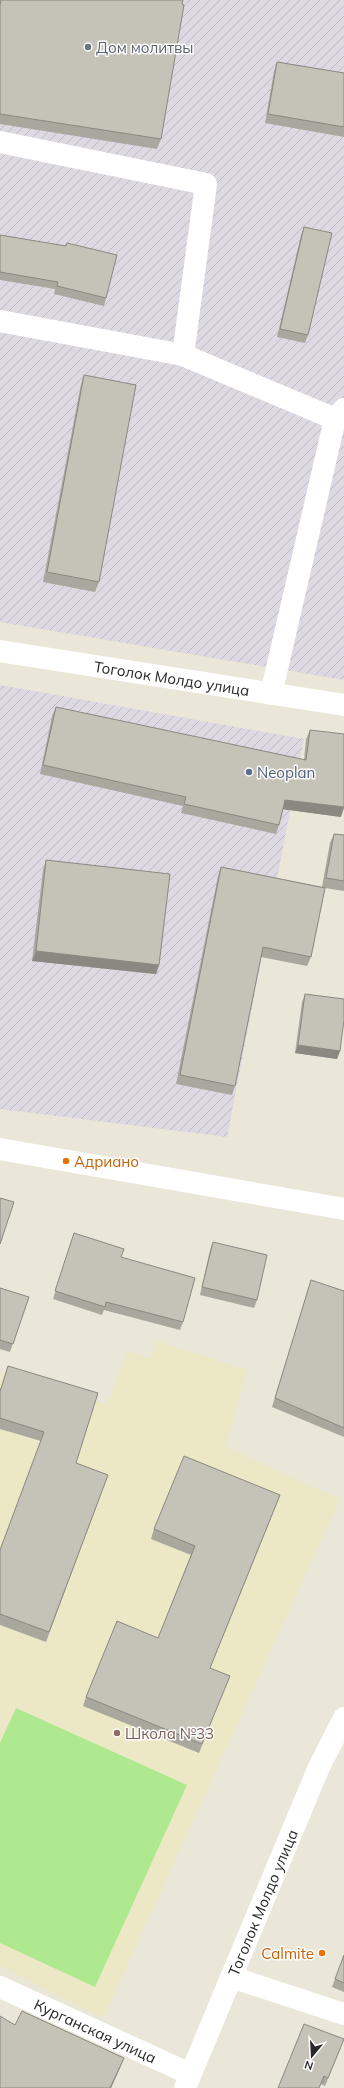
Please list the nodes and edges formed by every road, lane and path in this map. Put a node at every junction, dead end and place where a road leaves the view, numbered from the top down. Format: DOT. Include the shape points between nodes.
graph roads {
  1 [pos="0,142"];
  2 [pos="0,321"];
  3 [pos="183,355"];
  4 [pos="340,414"];
  5 [pos="0,651"];
  6 [pos="270,694"];
  7 [pos="344,705"];
  8 [pos="0,1149"];
  9 [pos="344,1209"];
  10 [pos="344,1718"];
  11 [pos="231,1977"];
  12 [pos="0,1986"];
  13 [pos="344,2014"];
  14 [pos="188,2081"];
  1 -- 3 [label="street" via="206,184"];
  2 -- 3 [label="street"];
  3 -- 4 [label="street"];
  4 -- 6 [label="street"];
  5 -- 6 [label="street, Тоголок Молдо улица"];
  6 -- 7 [label="street, Тоголок Молдо улица"];
  8 -- 9 [label="street"];
  10 -- 11 [label="street, Тоголок Молдо улица" via="319,1767"];
  11 -- 13 [label="street"];
  11 -- 14 [label="street, Тоголок Молдо улица"];
  12 -- 14 [label="street, Курганская улица"];
}
